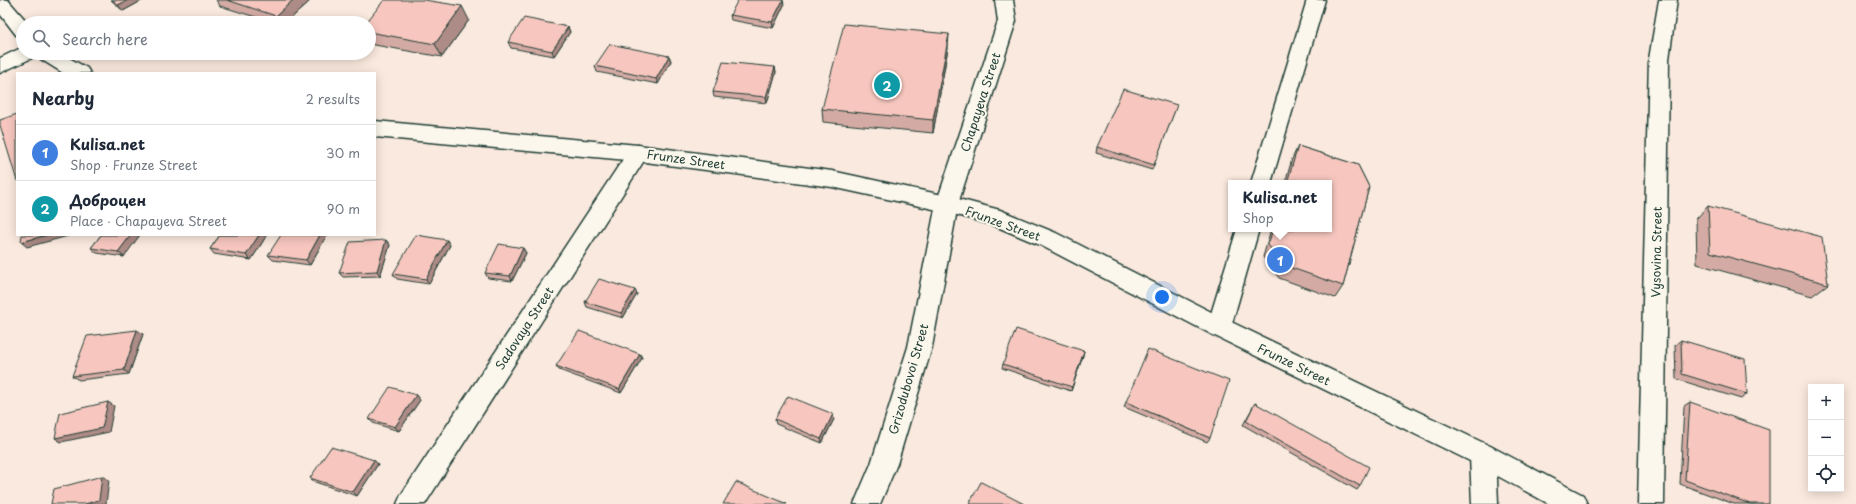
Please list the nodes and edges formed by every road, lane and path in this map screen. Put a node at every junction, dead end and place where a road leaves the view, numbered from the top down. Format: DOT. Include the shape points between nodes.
graph roads {
  1 [pos="1004,0"];
  2 [pos="1316,0"];
  3 [pos="1668,0"];
  4 [pos="0,2"];
  5 [pos="16,21"];
  6 [pos="16,58"];
  7 [pos="57,60"];
  8 [pos="0,66"];
  9 [pos="77,72"];
  10 [pos="376,129"];
  11 [pos="638,153"];
  12 [pos="1263,180"];
  13 [pos="947,204"];
  14 [pos="1247,232"];
  15 [pos="1219,327"];
  16 [pos="1483,455"];
  17 [pos="410,504"];
  18 [pos="867,504"];
  19 [pos="1485,504"];
  20 [pos="1574,504"];
  21 [pos="1651,504"];
  1 -- 13 [label="street, Chapayeva Street" via="1007,20"];
  2 -- 12 [label="street"];
  3 -- 21 [label="street, Vysovina Street" via="1659,59"];
  4 -- 5 [label="street"];
  6 -- 8 [label="street"];
  7 -- 9 [label="street"];
  10 -- 11 [label="street, Frunze Street"];
  11 -- 13 [label="street, Frunze Street" via="832,179"];
  11 -- 17 [label="street, Sadovaya Street"];
  13 -- 15 [label="street, Frunze Street" via="1000,219 1048,239"];
  13 -- 18 [label="street, Grizodubovoi Street" via="920,346 884,464"];
  14 -- 15 [label="street"];
  15 -- 16 [label="street, Frunze Street"];
  16 -- 19 [label="street"];
  16 -- 20 [label="street, Frunze Street"];
}
